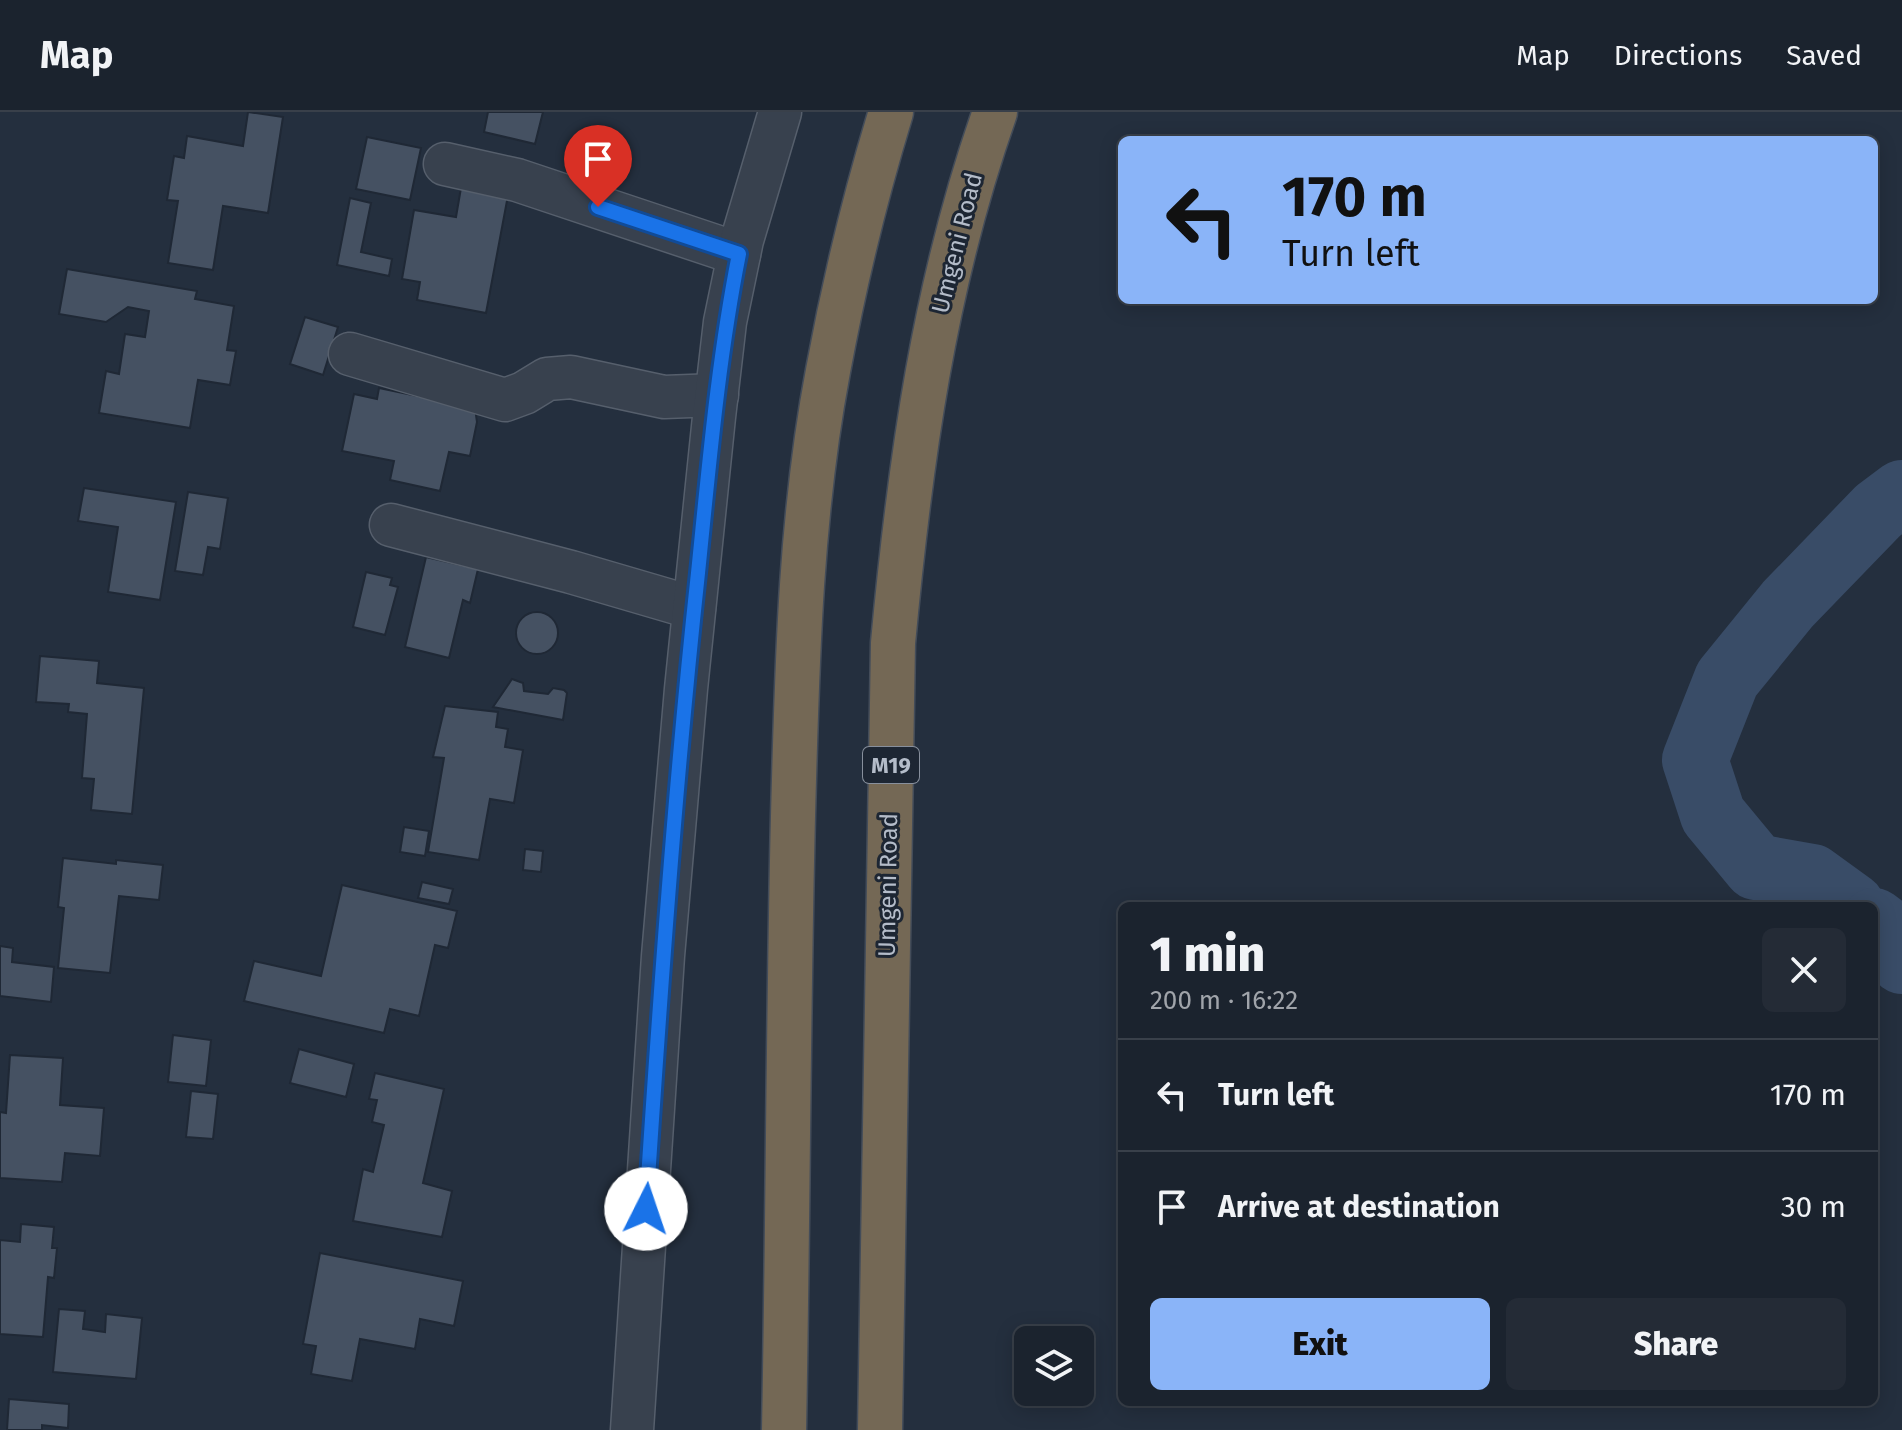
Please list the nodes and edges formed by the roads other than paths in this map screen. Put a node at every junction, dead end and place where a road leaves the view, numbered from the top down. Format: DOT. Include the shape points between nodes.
graph roads {
  1 [pos="780,112"];
  2 [pos="891,112"];
  3 [pos="995,112"];
  4 [pos="445,164"];
  5 [pos="739,254"];
  6 [pos="350,354"];
  7 [pos="717,395"];
  8 [pos="391,525"];
  9 [pos="694,608"];
  10 [pos="632,1430"];
  11 [pos="784,1430"];
  12 [pos="880,1430"];
  1 -- 5 [label="street"];
  2 -- 11 [label="highway" via="827,373 798,617"];
  3 -- 12 [label="highway, Umgeni Road / M19" via="973,173 941,298 917,430 893,643"];
  4 -- 5 [label="street" via="517,180"];
  5 -- 7 [label="street"];
  6 -- 7 [label="street" via="505,400 547,379 571,377 664,397"];
  7 -- 9 [label="street"];
  8 -- 9 [label="street"];
  9 -- 10 [label="street" via="662,972"];
}
